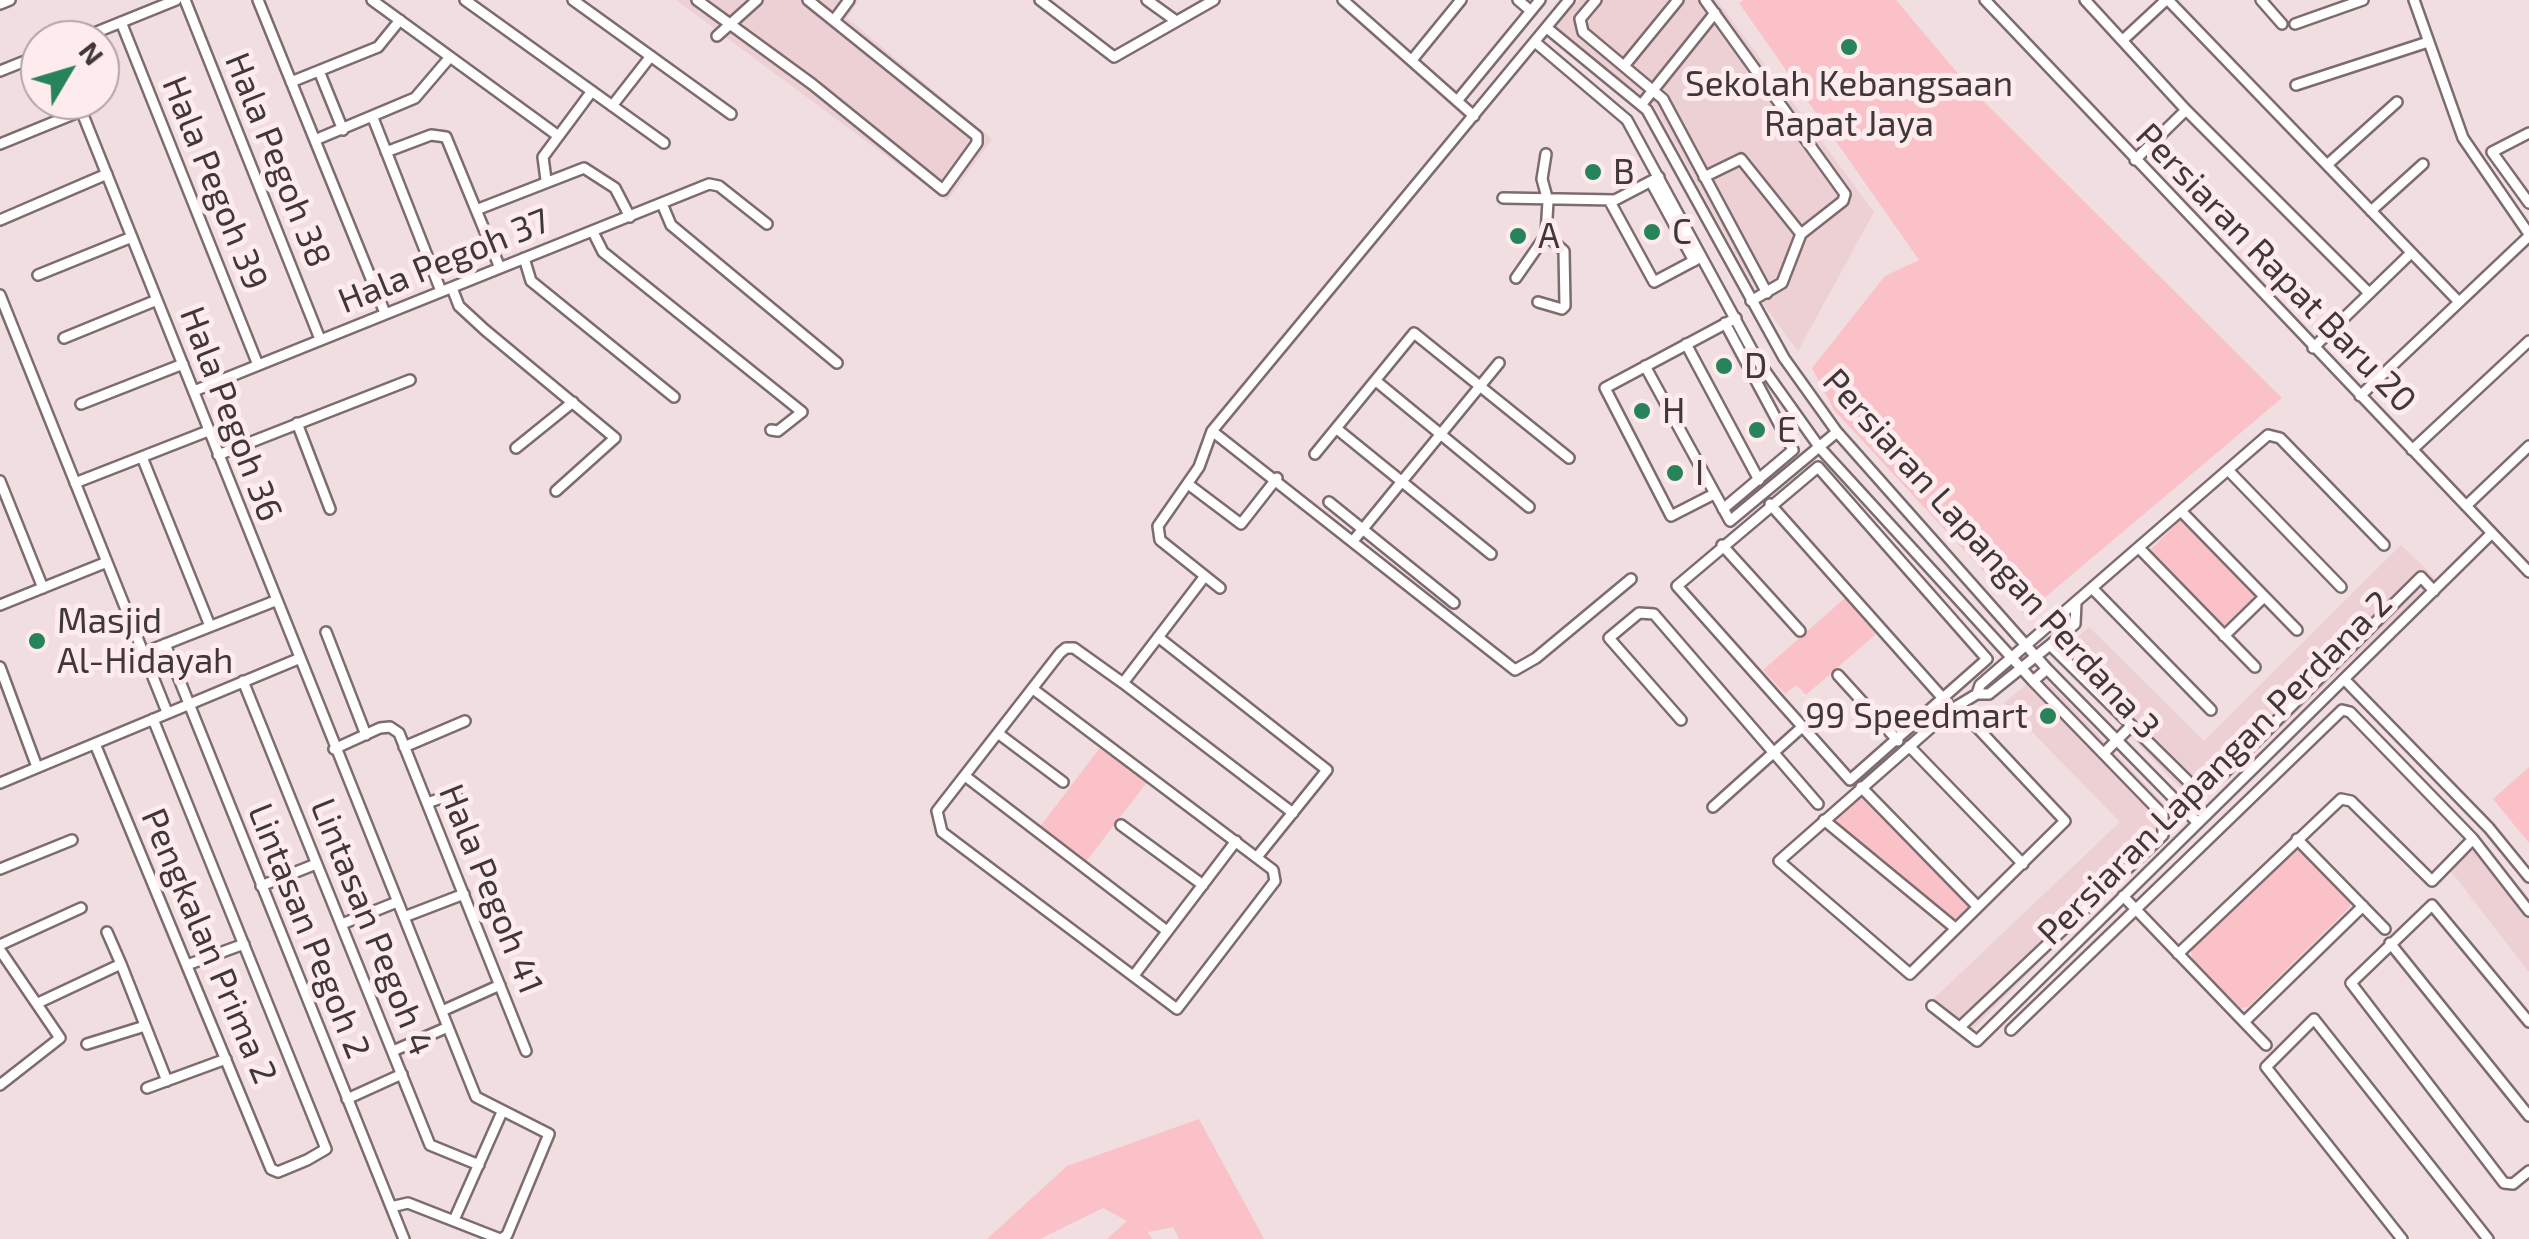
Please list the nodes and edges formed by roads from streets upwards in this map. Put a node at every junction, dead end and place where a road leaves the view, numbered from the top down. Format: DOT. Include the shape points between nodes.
graph roads {
  1 [pos="10,0"];
  2 [pos="176,0"];
  3 [pos="184,0"];
  4 [pos="258,0"];
  5 [pos="372,0"];
  6 [pos="465,0"];
  7 [pos="574,0"];
  8 [pos="696,0"];
  9 [pos="757,0"];
  10 [pos="808,0"];
  11 [pos="849,0"];
  12 [pos="1040,0"];
  13 [pos="1147,0"];
  14 [pos="1214,0"];
  15 [pos="1343,0"];
  16 [pos="1441,0"];
  17 [pos="1461,0"];
  18 [pos="1518,0"];
  19 [pos="1540,0"];
  20 [pos="1570,0"];
  21 [pos="1596,0"];
  22 [pos="1678,0"];
  23 [pos="1705,0"];
  24 [pos="1985,0"];
  25 [pos="2085,0"];
  26 [pos="2167,0"];
  27 [pos="2261,0"];
  28 [pos="2363,0"];
  29 [pos="2414,0"];
  30 [pos="0,4"];
  31 [pos="1453,10"];
  32 [pos="1531,11"];
  33 [pos="1714,13"];
  34 [pos="836,19"];
  35 [pos="400,20"];
  36 [pos="1176,21"];
  37 [pos="121,22"];
  38 [pos="730,24"];
  39 [pos="2282,24"];
  40 [pos="2294,24"];
  41 [pos="1547,28"];
  42 [pos="717,36"];
  43 [pos="2123,40"];
  44 [pos="1535,42"];
  45 [pos="2428,42"];
  46 [pos="650,56"];
  47 [pos="450,57"];
  48 [pos="1412,60"];
  49 [pos="1624,66"];
  50 [pos="319,72"];
  51 [pos="291,82"];
  52 [pos="2296,85"];
  53 [pos="592,91"];
  54 [pos="1652,91"];
  55 [pos="1457,101"];
  56 [pos="2397,102"];
  57 [pos="1642,104"];
  58 [pos="612,106"];
  59 [pos="2186,110"];
  60 [pos="731,114"];
  61 [pos="1474,116"];
  62 [pos="373,118"];
  63 [pos="59,120"];
  64 [pos="85,120"];
  65 [pos="343,130"];
  66 [pos="2529,133"];
  67 [pos="557,135"];
  68 [pos="314,140"];
  69 [pos="664,143"];
  70 [pos="0,144"];
  71 [pos="386,152"];
  72 [pos="1546,154"];
  73 [pos="2135,160"];
  74 [pos="2423,164"];
  75 [pos="2327,165"];
  76 [pos="106,174"];
  77 [pos="1704,176"];
  78 [pos="546,180"];
  79 [pos="1655,180"];
  80 [pos="1503,198"];
  81 [pos="1610,200"];
  82 [pos="1548,201"];
  83 [pos="2529,203"];
  84 [pos="663,206"];
  85 [pos="476,210"];
  86 [pos="2371,211"];
  87 [pos="630,217"];
  88 [pos="0,220"];
  89 [pos="768,224"];
  90 [pos="593,232"];
  91 [pos="1801,234"];
  92 [pos="1546,235"];
  93 [pos="2529,235"];
  94 [pos="132,238"];
  95 [pos="2411,253"];
  96 [pos="524,258"];
  97 [pos="1698,259"];
  98 [pos="500,268"];
  99 [pos="38,276"];
  100 [pos="1516,278"];
  101 [pos="446,289"];
  102 [pos="2368,292"];
  103 [pos="1767,293"];
  104 [pos="0,295"];
  105 [pos="156,300"];
  106 [pos="1751,300"];
  107 [pos="1538,302"];
  108 [pos="2459,302"];
  109 [pos="385,314"];
  110 [pos="1736,318"];
  111 [pos="1725,323"];
  112 [pos="64,338"];
  113 [pos="320,340"];
  114 [pos="2528,343"];
  115 [pos="1686,344"];
  116 [pos="2313,348"];
  117 [pos="837,363"];
  118 [pos="183,364"];
  119 [pos="258,364"];
  120 [pos="1499,364"];
  121 [pos="1645,366"];
  122 [pos="410,380"];
  123 [pos="1376,381"];
  124 [pos="1480,386"];
  125 [pos="194,391"];
  126 [pos="2360,396"];
  127 [pos="674,397"];
  128 [pos="573,402"];
  129 [pos="82,404"];
  130 [pos="297,423"];
  131 [pos="1337,429"];
  132 [pos="771,430"];
  133 [pos="208,431"];
  134 [pos="1212,431"];
  135 [pos="1837,432"];
  136 [pos="1441,434"];
  137 [pos="516,448"];
  138 [pos="1820,448"];
  139 [pos="2412,450"];
  140 [pos="2527,453"];
  141 [pos="218,454"];
  142 [pos="1316,454"];
  143 [pos="142,457"];
  144 [pos="1569,458"];
  145 [pos="2228,470"];
  146 [pos="1277,478"];
  147 [pos="1759,480"];
  148 [pos="0,482"];
  149 [pos="75,483"];
  150 [pos="1401,483"];
  151 [pos="1188,484"];
  152 [pos="556,492"];
  153 [pos="1714,494"];
  154 [pos="1328,502"];
  155 [pos="1770,504"];
  156 [pos="1530,506"];
  157 [pos="2466,506"];
  158 [pos="330,509"];
  159 [pos="1723,509"];
  160 [pos="2180,510"];
  161 [pos="1362,530"];
  162 [pos="2492,534"];
  163 [pos="1354,541"];
  164 [pos="1722,545"];
  165 [pos="2384,545"];
  166 [pos="2139,548"];
  167 [pos="1490,554"];
  168 [pos="107,562"];
  169 [pos="2529,572"];
  170 [pos="1205,576"];
  171 [pos="1631,580"];
  172 [pos="2341,587"];
  173 [pos="43,588"];
  174 [pos="1220,588"];
  175 [pos="2093,589"];
  176 [pos="2434,591"];
  177 [pos="2264,597"];
  178 [pos="274,601"];
  179 [pos="1454,603"];
  180 [pos="2076,603"];
  181 [pos="0,605"];
  182 [pos="210,626"];
  183 [pos="2297,630"];
  184 [pos="1800,631"];
  185 [pos="326,632"];
  186 [pos="2224,636"];
  187 [pos="1158,637"];
  188 [pos="164,644"];
  189 [pos="2027,646"];
  190 [pos="2050,646"];
  191 [pos="143,653"];
  192 [pos="2036,658"];
  193 [pos="298,659"];
  194 [pos="2012,659"];
  195 [pos="0,666"];
  196 [pos="2255,668"];
  197 [pos="2046,669"];
  198 [pos="2022,670"];
  199 [pos="1838,675"];
  200 [pos="2344,679"];
  201 [pos="242,681"];
  202 [pos="2033,681"];
  203 [pos="1123,683"];
  204 [pos="1033,689"];
  205 [pos="1978,694"];
  206 [pos="1944,700"];
  207 [pos="187,704"];
  208 [pos="1954,707"];
  209 [pos="2211,710"];
  210 [pos="167,712"];
  211 [pos="153,719"];
  212 [pos="465,720"];
  213 [pos="1681,720"];
  214 [pos="2130,727"];
  215 [pos="1801,728"];
  216 [pos="366,734"];
  217 [pos="1000,734"];
  218 [pos="1898,740"];
  219 [pos="2116,741"];
  220 [pos="95,744"];
  221 [pos="1909,746"];
  222 [pos="404,747"];
  223 [pos="334,749"];
  224 [pos="1773,754"];
  225 [pos="2104,754"];
  226 [pos="37,767"];
  227 [pos="965,776"];
  228 [pos="1063,782"];
  229 [pos="0,783"];
  230 [pos="1861,787"];
  231 [pos="456,793"];
  232 [pos="427,803"];
  233 [pos="1818,804"];
  234 [pos="1713,807"];
  235 [pos="1293,813"];
  236 [pos="1824,820"];
  237 [pos="2197,822"];
  238 [pos="1121,824"];
  239 [pos="2489,828"];
  240 [pos="2297,839"];
  241 [pos="72,840"];
  242 [pos="2474,840"];
  243 [pos="1236,841"];
  244 [pos="1257,856"];
  245 [pos="316,864"];
  246 [pos="2023,864"];
  247 [pos="0,869"];
  248 [pos="2529,878"];
  249 [pos="1202,884"];
  250 [pos="261,886"];
  251 [pos="464,894"];
  252 [pos="2123,896"];
  253 [pos="397,902"];
  254 [pos="2087,906"];
  255 [pos="2363,906"];
  256 [pos="1978,907"];
  257 [pos="81,908"];
  258 [pos="2135,909"];
  259 [pos="2529,911"];
  260 [pos="404,917"];
  261 [pos="2100,918"];
  262 [pos="342,924"];
  263 [pos="1956,928"];
  264 [pos="2385,929"];
  265 [pos="1168,931"];
  266 [pos="107,932"];
  267 [pos="2390,942"];
  268 [pos="244,944"];
  269 [pos="0,948"];
  270 [pos="2178,954"];
  271 [pos="121,964"];
  272 [pos="186,965"];
  273 [pos="2023,968"];
  274 [pos="1135,974"];
  275 [pos="2037,982"];
  276 [pos="500,985"];
  277 [pos="38,1003"];
  278 [pos="1932,1006"];
  279 [pos="442,1011"];
  280 [pos="2244,1022"];
  281 [pos="2529,1022"];
  282 [pos="145,1026"];
  283 [pos="448,1027"];
  284 [pos="1960,1027"];
  285 [pos="2011,1030"];
  286 [pos="87,1044"];
  287 [pos="2266,1045"];
  288 [pos="392,1051"];
  289 [pos="526,1052"];
  290 [pos="226,1059"];
  291 [pos="0,1070"];
  292 [pos="402,1074"];
  293 [pos="167,1081"];
  294 [pos="3,1082"];
  295 [pos="147,1088"];
  296 [pos="347,1099"];
  297 [pos="502,1112"];
  298 [pos="2529,1116"];
  299 [pos="479,1164"];
  300 [pos="2528,1174"];
  301 [pos="391,1207"];
  302 [pos="454,1220"];
  303 [pos="502,1238"];
  304 [pos="404,1239"];
  305 [pos="2402,1239"];
  306 [pos="2488,1239"];
  1 -- 30 [label="street"];
  2 -- 37 [label="street"];
  3 -- 113 [label="street, Hala Pegoh 38"];
  4 -- 51 [label="street"];
  5 -- 35 [label="street"];
  6 -- 53 [label="street"];
  7 -- 46 [label="street"];
  8 -- 38 [label="street"];
  9 -- 38 [label="street"];
  10 -- 34 [label="street"];
  11 -- 34 [label="street"];
  12 -- 36 [label="street" via="1114,56"];
  13 -- 36 [label="street"];
  14 -- 36 [label="street"];
  15 -- 48 [label="street"];
  16 -- 31 [label="street"];
  17 -- 31 [label="street"];
  18 -- 32 [label="street"];
  19 -- 32 [label="street"];
  20 -- 41 [label="street"];
  21 -- 49 [label="street" via="1579,25"];
  22 -- 49 [label="street"];
  23 -- 33 [label="street"];
  24 -- 73 [label="street, Persiaran Rapat Baru 20"];
  25 -- 43 [label="street"];
  26 -- 43 [label="street"];
  26 -- 75 [label="street"];
  27 -- 39 [label="street"];
  28 -- 40 [label="street"];
  29 -- 45 [label="street"];
  31 -- 48 [label="street"];
  32 -- 55 [label="street"];
  33 -- 54 [label="street"];
  33 -- 91 [label="street" via="1843,189 1843,201"];
  34 -- 38 [label="street" via="978,140 942,190"];
  35 -- 47 [label="street"];
  35 -- 50 [label="street" via="378,47"];
  37 -- 119 [label="street, Hala Pegoh 39"];
  38 -- 42 [label="street"];
  41 -- 44 [label="street"];
  41 -- 57 [label="street, Persiaran Lapangan Perdana 3"];
  43 -- 59 [label="street"];
  44 -- 61 [label="street"];
  44 -- 79 [label="street, Persiaran Lapangan Perdana 3" via="1627,120"];
  45 -- 52 [label="street"];
  45 -- 93 [label="street" via="2464,138"];
  46 -- 58 [label="street"];
  46 -- 60 [label="street"];
  47 -- 62 [label="street" via="423,93"];
  47 -- 67 [label="street"];
  48 -- 55 [label="street"];
  49 -- 54 [label="street"];
  50 -- 51 [label="street"];
  50 -- 65 [label="street"];
  51 -- 68 [label="street"];
  53 -- 58 [label="street"];
  53 -- 67 [label="street"];
  54 -- 57 [label="street"];
  54 -- 77 [label="street" via="1663,99"];
  55 -- 61 [label="street"];
  56 -- 75 [label="street"];
  57 -- 106 [label="street, Persiaran Lapangan Perdana 3"];
  58 -- 69 [label="street"];
  59 -- 73 [label="street"];
  59 -- 102 [label="street"];
  61 -- 134 [label="street"];
  62 -- 65 [label="street"];
  62 -- 71 [label="street"];
  63 -- 70 [label="street"];
  64 -- 76 [label="street, Hala Pegoh 36"];
  65 -- 68 [label="street"];
  66 -- 83 [label="street" via="2494,150"];
  67 -- 78 [label="street" via="543,157"];
  68 -- 109 [label="street"];
  71 -- 85 [label="street" via="431,135 446,138"];
  71 -- 101 [label="street"];
  72 -- 82 [label="street" via="1542,180"];
  73 -- 116 [label="street, Persiaran Rapat Baru 20"];
  74 -- 86 [label="street"];
  75 -- 86 [label="street"];
  76 -- 88 [label="street"];
  76 -- 94 [label="street, Hala Pegoh 36"];
  77 -- 91 [label="street" via="1741,159"];
  77 -- 103 [label="street"];
  78 -- 85 [label="street"];
  78 -- 87 [label="street" via="592,170 615,188"];
  79 -- 81 [label="street"];
  79 -- 97 [label="street, Persiaran Lapangan Perdana 3"];
  80 -- 82 [label="street"];
  81 -- 82 [label="street"];
  81 -- 97 [label="street" via="1654,282"];
  82 -- 92 [label="street"];
  84 -- 87 [label="street, Hala Pegoh 37"];
  84 -- 89 [label="street, Hala Pegoh 37" via="714,183"];
  84 -- 117 [label="street" via="671,225"];
  85 -- 98 [label="street"];
  86 -- 95 [label="street"];
  87 -- 90 [label="street, Hala Pegoh 37"];
  90 -- 96 [label="street, Hala Pegoh 37"];
  90 -- 132 [label="street" via="603,252 802,412"];
  91 -- 103 [label="street" via="1784,280"];
  92 -- 100 [label="street"];
  92 -- 107 [label="street" via="1564,251 1566,306"];
  93 -- 108 [label="street"];
  94 -- 99 [label="street"];
  94 -- 105 [label="street, Hala Pegoh 36"];
  95 -- 102 [label="street"];
  95 -- 108 [label="street"];
  96 -- 98 [label="street, Hala Pegoh 37"];
  96 -- 127 [label="street" via="531,282"];
  97 -- 110 [label="street, Persiaran Lapangan Perdana 3"];
  98 -- 101 [label="street, Hala Pegoh 37"];
  101 -- 109 [label="street, Hala Pegoh 37"];
  101 -- 128 [label="street"];
  102 -- 116 [label="street"];
  103 -- 106 [label="street"];
  104 -- 149 [label="street"];
  105 -- 112 [label="street"];
  105 -- 118 [label="street, Hala Pegoh 36"];
  106 -- 135 [label="street, Persiaran Lapangan Perdana 3"];
  108 -- 126 [label="street"];
  109 -- 113 [label="street, Hala Pegoh 37"];
  110 -- 111 [label="street"];
  110 -- 138 [label="street, Persiaran Lapangan Perdana 3"];
  111 -- 115 [label="street"];
  111 -- 147 [label="street" via="1793,450"];
  113 -- 119 [label="street, Hala Pegoh 37"];
  114 -- 139 [label="street"];
  115 -- 121 [label="street"];
  115 -- 147 [label="street"];
  116 -- 126 [label="street, Persiaran Rapat Baru 20"];
  118 -- 125 [label="street, Hala Pegoh 36"];
  118 -- 129 [label="street"];
  119 -- 125 [label="street, Hala Pegoh 37"];
  120 -- 124 [label="street"];
  121 -- 153 [label="street"];
  121 -- 153 [label="street" via="1604,390 1670,514"];
  122 -- 130 [label="street"];
  123 -- 124 [label="street" via="1414,333"];
  123 -- 131 [label="street"];
  123 -- 136 [label="street"];
  124 -- 136 [label="street"];
  124 -- 144 [label="street"];
  125 -- 133 [label="street, Hala Pegoh 36"];
  126 -- 139 [label="street, Persiaran Rapat Baru 20"];
  128 -- 137 [label="street"];
  128 -- 152 [label="street" via="617,442"];
  130 -- 141 [label="street"];
  130 -- 158 [label="street"];
  131 -- 142 [label="street"];
  131 -- 150 [label="street"];
  133 -- 141 [label="street, Hala Pegoh 36"];
  133 -- 143 [label="street"];
  134 -- 146 [label="street"];
  134 -- 151 [label="street"];
  135 -- 138 [label="street"];
  135 -- 189 [label="street, Persiaran Lapangan Perdana 3"];
  136 -- 150 [label="street"];
  136 -- 156 [label="street"];
  138 -- 159 [label="street" via="1730,521"];
  138 -- 194 [label="street, Persiaran Lapangan Perdana 3"];
  139 -- 157 [label="street, Persiaran Rapat Baru 20"];
  140 -- 157 [label="street"];
  141 -- 178 [label="street, Hala Pegoh 36"];
  143 -- 149 [label="street"];
  143 -- 182 [label="street"];
  145 -- 160 [label="street"];
  145 -- 165 [label="street" via="2273,435"];
  145 -- 172 [label="street"];
  146 -- 151 [label="street" via="1241,524"];
  146 -- 163 [label="street"];
  147 -- 159 [label="street"];
  148 -- 173 [label="street"];
  149 -- 168 [label="street"];
  150 -- 161 [label="street"];
  150 -- 167 [label="street"];
  151 -- 170 [label="street" via="1158,526 1160,540"];
  153 -- 159 [label="street"];
  154 -- 161 [label="street"];
  155 -- 164 [label="street"];
  155 -- 206 [label="street"];
  155 -- 206 [label="street" via="1818,467 1986,654 1983,666"];
  157 -- 162 [label="street, Persiaran Rapat Baru 20"];
  160 -- 166 [label="street"];
  160 -- 177 [label="street"];
  161 -- 163 [label="street"];
  161 -- 179 [label="street"];
  162 -- 169 [label="street, Persiaran Rapat Baru 20"];
  162 -- 176 [label="street, Persiaran Lapangan Perdana 2"];
  163 -- 171 [label="street" via="1515,670"];
  164 -- 184 [label="street"];
  164 -- 215 [label="street" via="1677,586"];
  166 -- 175 [label="street"];
  166 -- 186 [label="street"];
  168 -- 173 [label="street"];
  168 -- 191 [label="street"];
  170 -- 174 [label="street"];
  170 -- 187 [label="street"];
  173 -- 181 [label="street"];
  175 -- 180 [label="street"];
  175 -- 209 [label="street"];
  176 -- 200 [label="street, Persiaran Lapangan Perdana 2"];
  176 -- 214 [label="street" via="2421,578 2206,789 2194,789"];
  177 -- 183 [label="street"];
  177 -- 186 [label="street"];
  178 -- 182 [label="street"];
  178 -- 193 [label="street, Hala Pegoh 36"];
  180 -- 189 [label="street"];
  180 -- 190 [label="street" via="2074,624"];
  182 -- 188 [label="street"];
  185 -- 216 [label="street"];
  186 -- 196 [label="street"];
  187 -- 203 [label="street"];
  187 -- 235 [label="street" via="1327,770"];
  188 -- 191 [label="street"];
  188 -- 207 [label="street, Lintasan Pegoh 2"];
  189 -- 192 [label="street, Persiaran Lapangan Perdana 3"];
  189 -- 194 [label="street"];
  190 -- 192 [label="street"];
  190 -- 214 [label="street"];
  191 -- 210 [label="street"];
  192 -- 197 [label="street, Persiaran Lapangan Perdana 3"];
  192 -- 198 [label="street"];
  193 -- 201 [label="street"];
  193 -- 223 [label="street, Hala Pegoh 36"];
  194 -- 198 [label="street, Persiaran Lapangan Perdana 3"];
  194 -- 205 [label="street"];
  195 -- 226 [label="street"];
  197 -- 202 [label="street"];
  197 -- 219 [label="street, Persiaran Lapangan Perdana 3"];
  198 -- 202 [label="street, Persiaran Lapangan Perdana 3"];
  198 -- 205 [label="street" via="1989,694"];
  199 -- 218 [label="street"];
  200 -- 237 [label="street, Persiaran Lapangan Perdana 2"];
  200 -- 239 [label="street"];
  201 -- 207 [label="street"];
  201 -- 245 [label="street, Lintasan Pegoh 4"];
  202 -- 225 [label="street, Persiaran Lapangan Perdana 3"];
  203 -- 204 [label="street" via="1066,648"];
  203 -- 235 [label="street"];
  204 -- 217 [label="street"];
  204 -- 243 [label="street"];
  205 -- 208 [label="street"];
  206 -- 208 [label="street"];
  206 -- 218 [label="street"];
  207 -- 210 [label="street"];
  207 -- 250 [label="street, Lintasan Pegoh 2"];
  208 -- 221 [label="street"];
  208 -- 246 [label="street" via="2065,821"];
  210 -- 211 [label="street"];
  211 -- 220 [label="street"];
  211 -- 268 [label="street"];
  212 -- 222 [label="street"];
  213 -- 224 [label="street" via="1609,638 1639,613 1654,614"];
  214 -- 219 [label="street"];
  215 -- 218 [label="street" via="1850,780"];
  215 -- 224 [label="street"];
  216 -- 222 [label="street" via="390,726"];
  216 -- 223 [label="street"];
  217 -- 227 [label="street"];
  217 -- 228 [label="street"];
  219 -- 225 [label="street"];
  219 -- 237 [label="street, Persiaran Lapangan Perdana 3"];
  220 -- 226 [label="street"];
  220 -- 272 [label="street, Pengkalan Prima 2"];
  221 -- 230 [label="street"];
  221 -- 246 [label="street"];
  222 -- 232 [label="street, Hala Pegoh 41"];
  223 -- 253 [label="street, Hala Pegoh 36"];
  224 -- 233 [label="street"];
  224 -- 234 [label="street"];
  225 -- 254 [label="street, Persiaran Lapangan Perdana 3" via="2163,815 2163,835"];
  226 -- 229 [label="street"];
  227 -- 265 [label="street"];
  227 -- 274 [label="street" via="938,811 942,832"];
  230 -- 236 [label="street"];
  230 -- 256 [label="street"];
  231 -- 232 [label="street"];
  232 -- 251 [label="street, Hala Pegoh 41"];
  235 -- 244 [label="street"];
  236 -- 263 [label="street"];
  236 -- 263 [label="street" via="1779,865 1910,974"];
  237 -- 252 [label="street, Persiaran Lapangan Perdana 2"];
  238 -- 249 [label="street"];
  239 -- 242 [label="street"];
  239 -- 248 [label="street"];
  240 -- 242 [label="street" via="2347,798 2432,880"];
  240 -- 255 [label="street"];
  240 -- 270 [label="street"];
  241 -- 247 [label="street"];
  242 -- 258 [label="street" via="2342,710"];
  242 -- 259 [label="street"];
  243 -- 244 [label="street"];
  243 -- 249 [label="street"];
  244 -- 274 [label="street" via="1275,881 1177,1009"];
  245 -- 250 [label="street"];
  245 -- 262 [label="street, Lintasan Pegoh 4"];
  246 -- 256 [label="street"];
  249 -- 265 [label="street"];
  250 -- 296 [label="street, Lintasan Pegoh 2"];
  251 -- 260 [label="street"];
  251 -- 276 [label="street, Hala Pegoh 41"];
  252 -- 258 [label="street"];
  252 -- 261 [label="street, Persiaran Lapangan Perdana 2"];
  253 -- 260 [label="street, Hala Pegoh 36"];
  253 -- 262 [label="street"];
  254 -- 261 [label="street"];
  254 -- 273 [label="street"];
  255 -- 264 [label="street"];
  255 -- 280 [label="street"];
  256 -- 263 [label="street"];
  257 -- 269 [label="street"];
  258 -- 270 [label="street"];
  258 -- 285 [label="street"];
  260 -- 279 [label="street, Hala Pegoh 36"];
  261 -- 275 [label="street, Persiaran Lapangan Perdana 2"];
  262 -- 288 [label="street, Lintasan Pegoh 4"];
  265 -- 274 [label="street"];
  266 -- 271 [label="street"];
  267 -- 281 [label="street" via="2428,906 2438,909"];
  267 -- 298 [label="street"];
  267 -- 300 [label="street" via="2350,983 2500,1178 2513,1184"];
  268 -- 272 [label="street"];
  268 -- 290 [label="street, Pengkalan Prima 2" via="326,1149 272,1170"];
  269 -- 277 [label="street"];
  270 -- 280 [label="street"];
  271 -- 277 [label="street"];
  271 -- 282 [label="street"];
  272 -- 290 [label="street, Pengkalan Prima 2"];
  273 -- 275 [label="street"];
  273 -- 284 [label="street"];
  275 -- 284 [label="street, Persiaran Lapangan Perdana 2" via="1977,1042"];
  276 -- 279 [label="street"];
  276 -- 289 [label="street, Hala Pegoh 41"];
  277 -- 294 [label="street" via="60,1035"];
  278 -- 284 [label="street"];
  279 -- 283 [label="street, Hala Pegoh 36"];
  280 -- 287 [label="street"];
  282 -- 286 [label="street"];
  282 -- 293 [label="street"];
  283 -- 288 [label="street"];
  283 -- 297 [label="street, Hala Pegoh 36" via="476,1097"];
  288 -- 292 [label="street, Lintasan Pegoh 4"];
  290 -- 293 [label="street"];
  291 -- 294 [label="street"];
  292 -- 296 [label="street"];
  292 -- 299 [label="street, Lintasan Pegoh 4" via="430,1145"];
  293 -- 295 [label="street"];
  296 -- 301 [label="street, Lintasan Pegoh 2"];
  297 -- 299 [label="street"];
  297 -- 303 [label="street, Hala Pegoh 36" via="549,1134"];
  299 -- 302 [label="street"];
  301 -- 302 [label="street" via="408,1203"];
  301 -- 304 [label="street, Lintasan Pegoh 2"];
  302 -- 303 [label="street"];
  305 -- 306 [label="street" via="2266,1066 2311,1020"];
}
